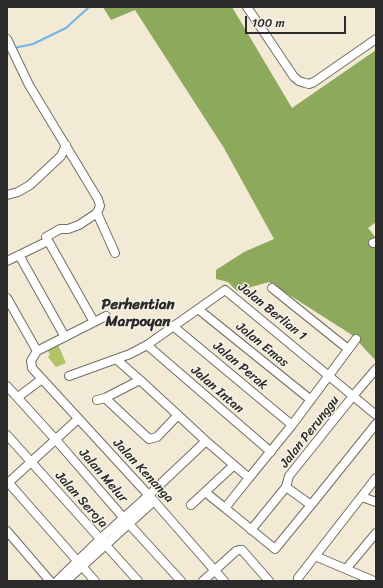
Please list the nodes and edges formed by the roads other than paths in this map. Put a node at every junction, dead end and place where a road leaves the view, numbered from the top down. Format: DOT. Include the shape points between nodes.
graph roads {
  1 [pos="251,8"];
  2 [pos="376,39"];
  3 [pos="8,41"];
  4 [pos="66,145"];
  5 [pos="7,195"];
  6 [pos="97,212"];
  7 [pos="48,241"];
  8 [pos="114,253"];
  9 [pos="19,256"];
  10 [pos="7,261"];
  11 [pos="272,288"];
  12 [pos="7,298"];
  13 [pos="198,309"];
  14 [pos="106,316"];
  15 [pos="94,322"];
  16 [pos="173,326"];
  17 [pos="65,337"];
  18 [pos="356,339"];
  19 [pos="147,345"];
  20 [pos="348,349"];
  21 [pos="37,351"];
  22 [pos="116,359"];
  23 [pos="376,369"];
  24 [pos="329,375"];
  25 [pos="69,376"];
  26 [pos="42,379"];
  27 [pos="140,380"];
  28 [pos="7,386"];
  29 [pos="353,396"];
  30 [pos="18,397"];
  31 [pos="105,398"];
  32 [pos="97,400"];
  33 [pos="311,400"];
  34 [pos="178,415"];
  35 [pos="376,415"];
  36 [pos="78,419"];
  37 [pos="376,424"];
  38 [pos="292,425"];
  39 [pos="7,436"];
  40 [pos="56,440"];
  41 [pos="206,441"];
  42 [pos="271,452"];
  43 [pos="31,462"];
  44 [pos="234,465"];
  45 [pos="249,478"];
  46 [pos="376,478"];
  47 [pos="7,483"];
  48 [pos="286,487"];
  49 [pos="204,492"];
  50 [pos="362,497"];
  51 [pos="152,498"];
  52 [pos="376,502"];
  53 [pos="191,505"];
  54 [pos="311,505"];
  55 [pos="225,508"];
  56 [pos="126,521"];
  57 [pos="251,530"];
  58 [pos="7,531"];
  59 [pos="376,533"];
  60 [pos="103,542"];
  61 [pos="372,544"];
  62 [pos="315,556"];
  63 [pos="80,564"];
  64 [pos="346,569"];
  65 [pos="215,571"];
  66 [pos="50,581"];
  67 [pos="57,581"];
  68 [pos="66,581"];
  69 [pos="95,581"];
  70 [pos="138,581"];
  71 [pos="181,581"];
  72 [pos="203,581"];
  73 [pos="224,581"];
  74 [pos="269,581"];
  75 [pos="298,581"];
  76 [pos="374,581"];
  1 -- 2 [label="street" via="294,77 305,84 314,82"];
  3 -- 4 [label="street" via="29,85"];
  4 -- 5 [label="street" via="61,156 37,179 18,192"];
  4 -- 6 [label="street" via="98,199 100,206"];
  6 -- 7 [label="street" via="79,225 60,229 46,237"];
  6 -- 8 [label="street"];
  7 -- 9 [label="street"];
  7 -- 15 [label="street"];
  9 -- 10 [label="street"];
  9 -- 17 [label="street"];
  11 -- 20 [label="street"];
  12 -- 21 [label="street"];
  13 -- 16 [label="street, Jalan Berlian 1"];
  13 -- 24 [label="street, Jalan Berlian 1" via="226,290"];
  13 -- 33 [label="street, Jalan Emas"];
  14 -- 15 [label="street"];
  15 -- 17 [label="street"];
  16 -- 19 [label="street, Jalan Berlian 1"];
  16 -- 38 [label="street, Jalan Perak"];
  17 -- 21 [label="street"];
  18 -- 20 [label="street"];
  19 -- 22 [label="street, Jalan Berlian 1"];
  19 -- 42 [label="street, Jalan Intan"];
  20 -- 24 [label="street"];
  21 -- 26 [label="street, Jalan Kenanga" via="31,362 32,368"];
  22 -- 25 [label="street, Jalan Berlian 1"];
  22 -- 27 [label="street"];
  23 -- 29 [label="street, Jalan Perunggu"];
  24 -- 29 [label="street, Jalan Berlian 1"];
  24 -- 33 [label="street"];
  26 -- 30 [label="street"];
  26 -- 36 [label="street, Jalan Kenanga"];
  27 -- 31 [label="street"];
  27 -- 34 [label="street"];
  28 -- 30 [label="street, Jalan Melur"];
  29 -- 35 [label="street, Jalan Berlian 1"];
  29 -- 48 [label="street, Jalan Perunggu" via="289,476"];
  30 -- 40 [label="street, Jalan Melur"];
  31 -- 32 [label="street"];
  31 -- 34 [label="street" via="149,439 157,437"];
  33 -- 38 [label="street"];
  34 -- 41 [label="street"];
  36 -- 40 [label="street"];
  36 -- 51 [label="street, Jalan Kenanga"];
  37 -- 54 [label="street"];
  38 -- 42 [label="street"];
  39 -- 43 [label="street, Jalan Seroja"];
  40 -- 43 [label="street"];
  40 -- 56 [label="street, Jalan Melur"];
  41 -- 44 [label="street"];
  41 -- 51 [label="street"];
  42 -- 45 [label="street"];
  43 -- 47 [label="street"];
  43 -- 60 [label="street, Jalan Seroja"];
  44 -- 45 [label="street"];
  44 -- 49 [label="street"];
  45 -- 55 [label="street"];
  46 -- 50 [label="street"];
  47 -- 63 [label="street"];
  48 -- 54 [label="street"];
  48 -- 57 [label="street, Jalan Perunggu"];
  49 -- 53 [label="street"];
  49 -- 55 [label="street"];
  50 -- 52 [label="street"];
  50 -- 62 [label="street"];
  51 -- 56 [label="street"];
  51 -- 65 [label="street, Jalan Kenanga"];
  54 -- 57 [label="street" via="275,549"];
  55 -- 57 [label="street"];
  56 -- 60 [label="street"];
  56 -- 71 [label="street, Jalan Melur"];
  58 -- 66 [label="street"];
  59 -- 61 [label="street"];
  60 -- 63 [label="street"];
  60 -- 70 [label="street, Jalan Seroja"];
  61 -- 64 [label="street"];
  62 -- 64 [label="street"];
  62 -- 75 [label="street"];
  63 -- 67 [label="street"];
  63 -- 68 [label="street"];
  63 -- 69 [label="street"];
  64 -- 76 [label="street"];
  65 -- 72 [label="street"];
  65 -- 73 [label="street, Jalan Kenanga"];
  65 -- 74 [label="street" via="236,551 242,550"];
}
